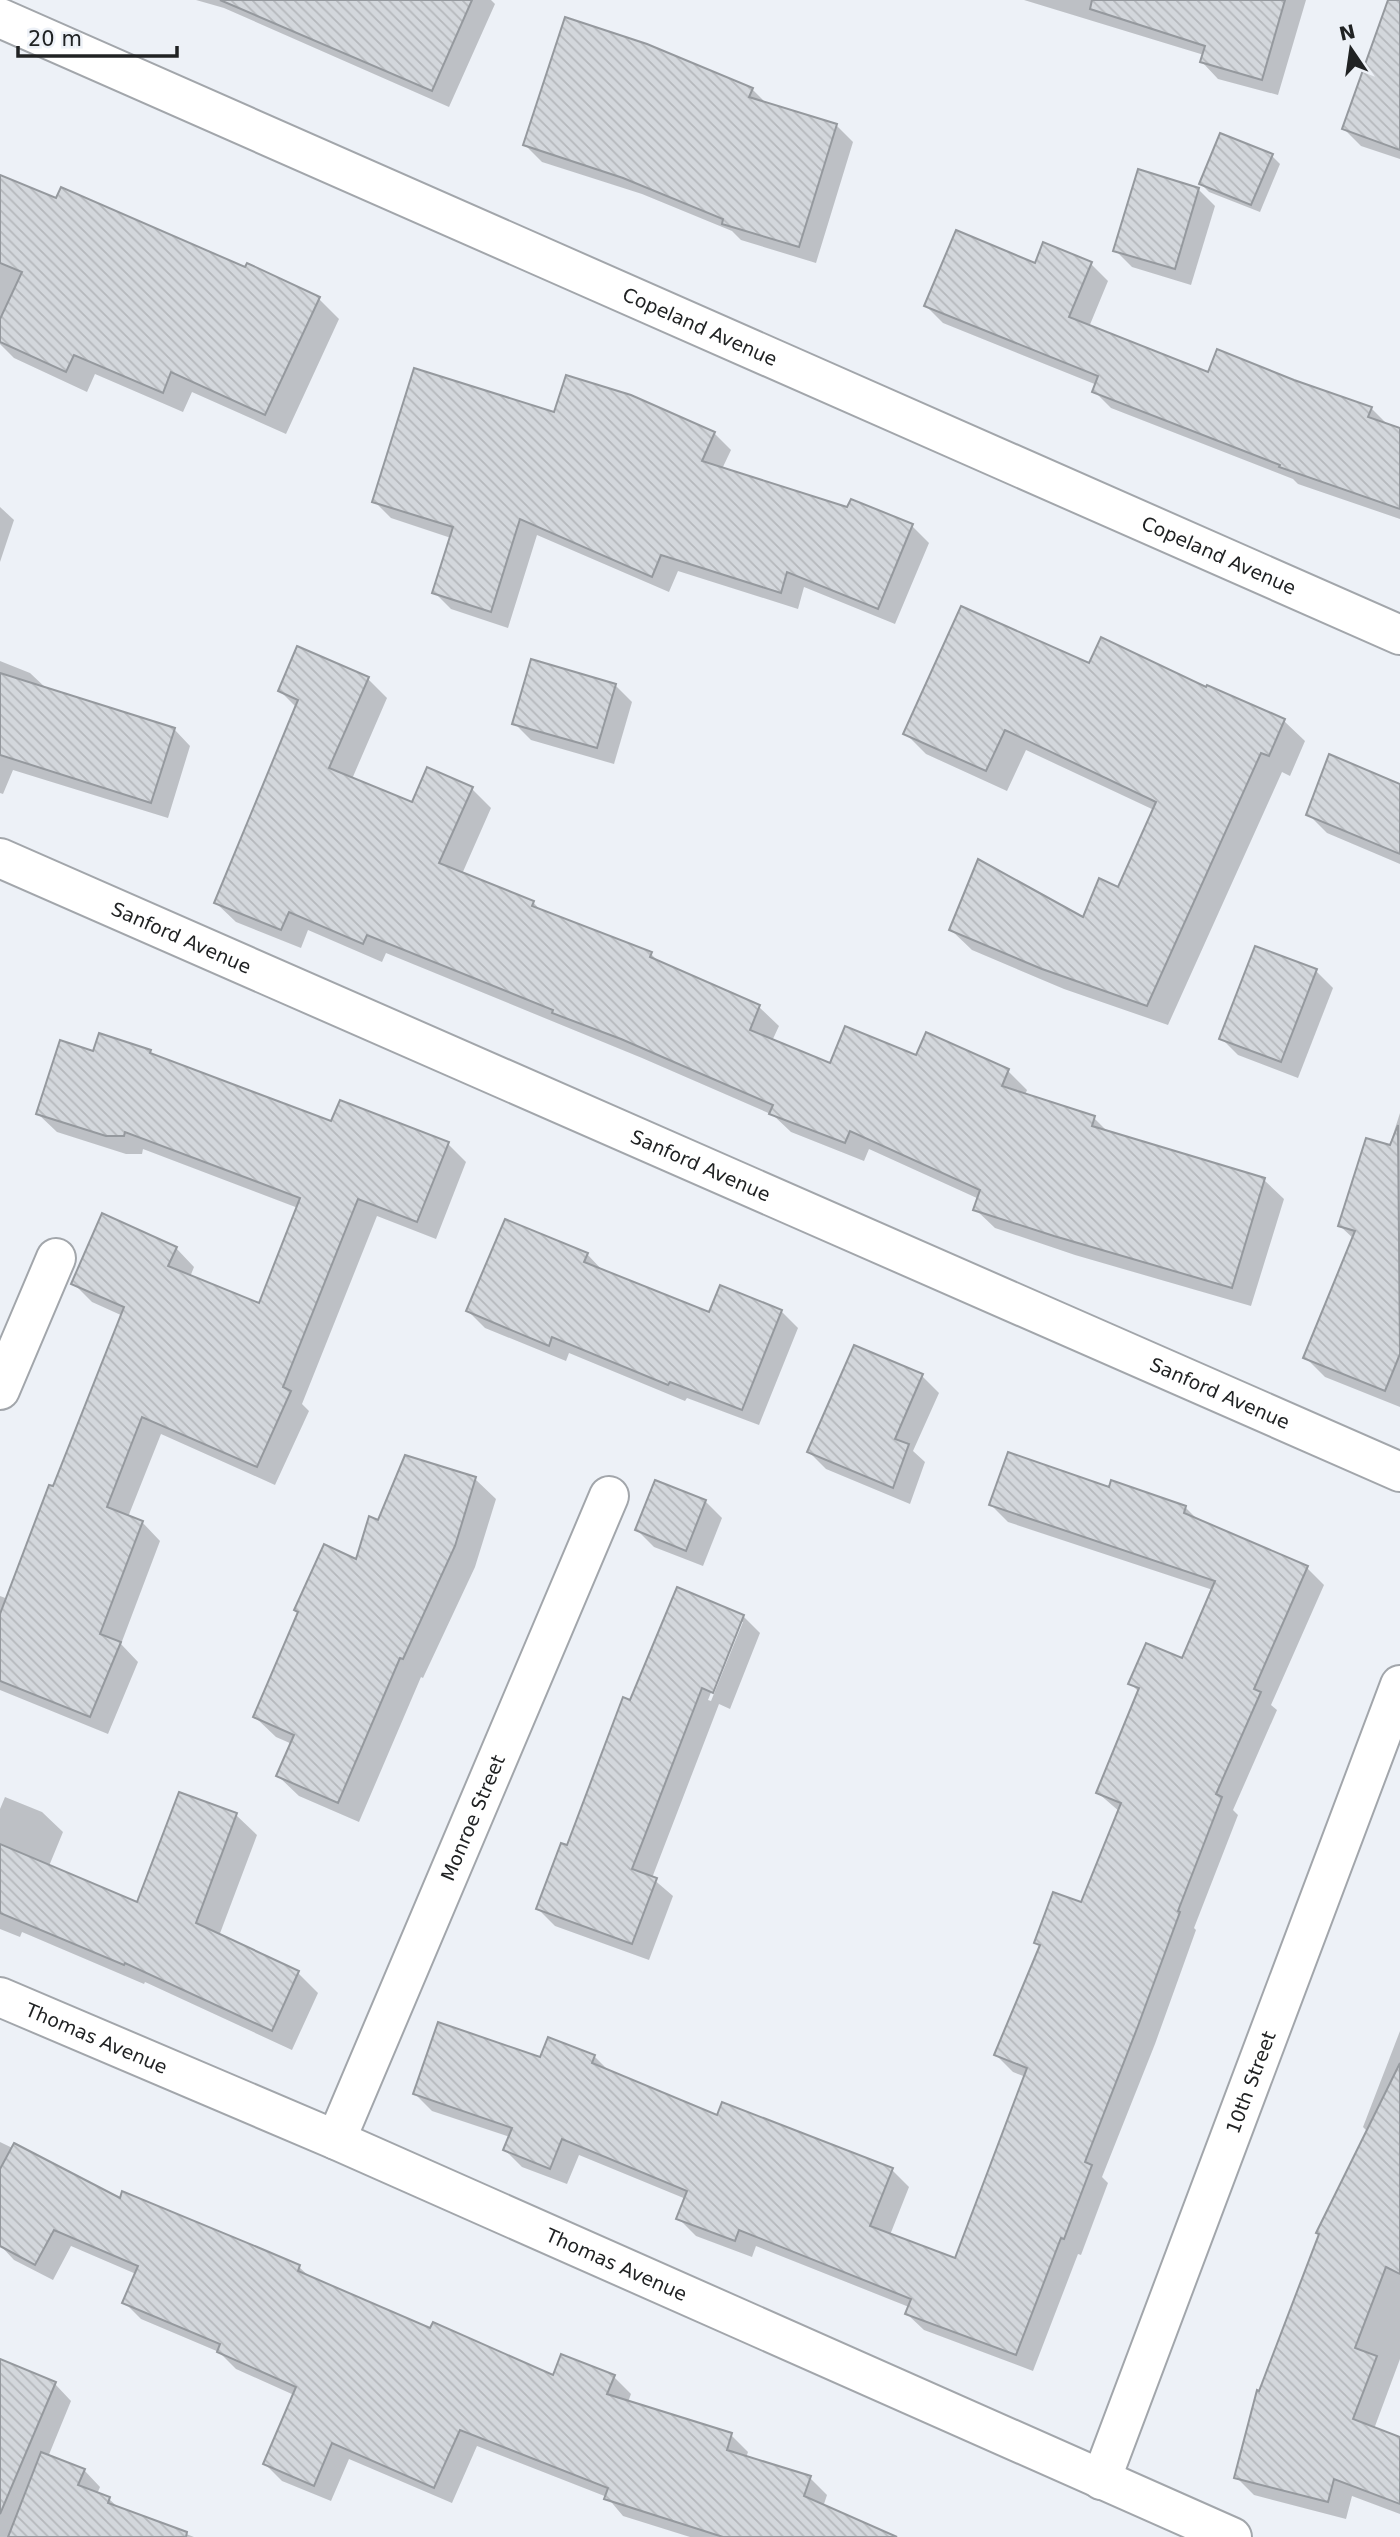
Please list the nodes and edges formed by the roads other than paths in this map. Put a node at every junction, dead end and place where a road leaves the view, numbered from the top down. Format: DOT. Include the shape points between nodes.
graph roads {
  1 [pos="0,18"];
  2 [pos="1400,635"];
  3 [pos="0,858"];
  4 [pos="56,1258"];
  5 [pos="0,1390"];
  6 [pos="1400,1472"];
  7 [pos="609,1496"];
  8 [pos="1400,1685"];
  9 [pos="0,1997"];
  10 [pos="336,2140"];
  11 [pos="1101,2480"];
  12 [pos="1232,2537"];
  1 -- 2 [label="street, Copeland Avenue"];
  3 -- 6 [label="street, Sanford Avenue"];
  4 -- 5 [label="street"];
  7 -- 10 [label="street, Monroe Street"];
  8 -- 11 [label="street, 10th Street"];
  9 -- 10 [label="street, Thomas Avenue"];
  10 -- 11 [label="street, Thomas Avenue"];
  11 -- 12 [label="street, Thomas Avenue"];
}
